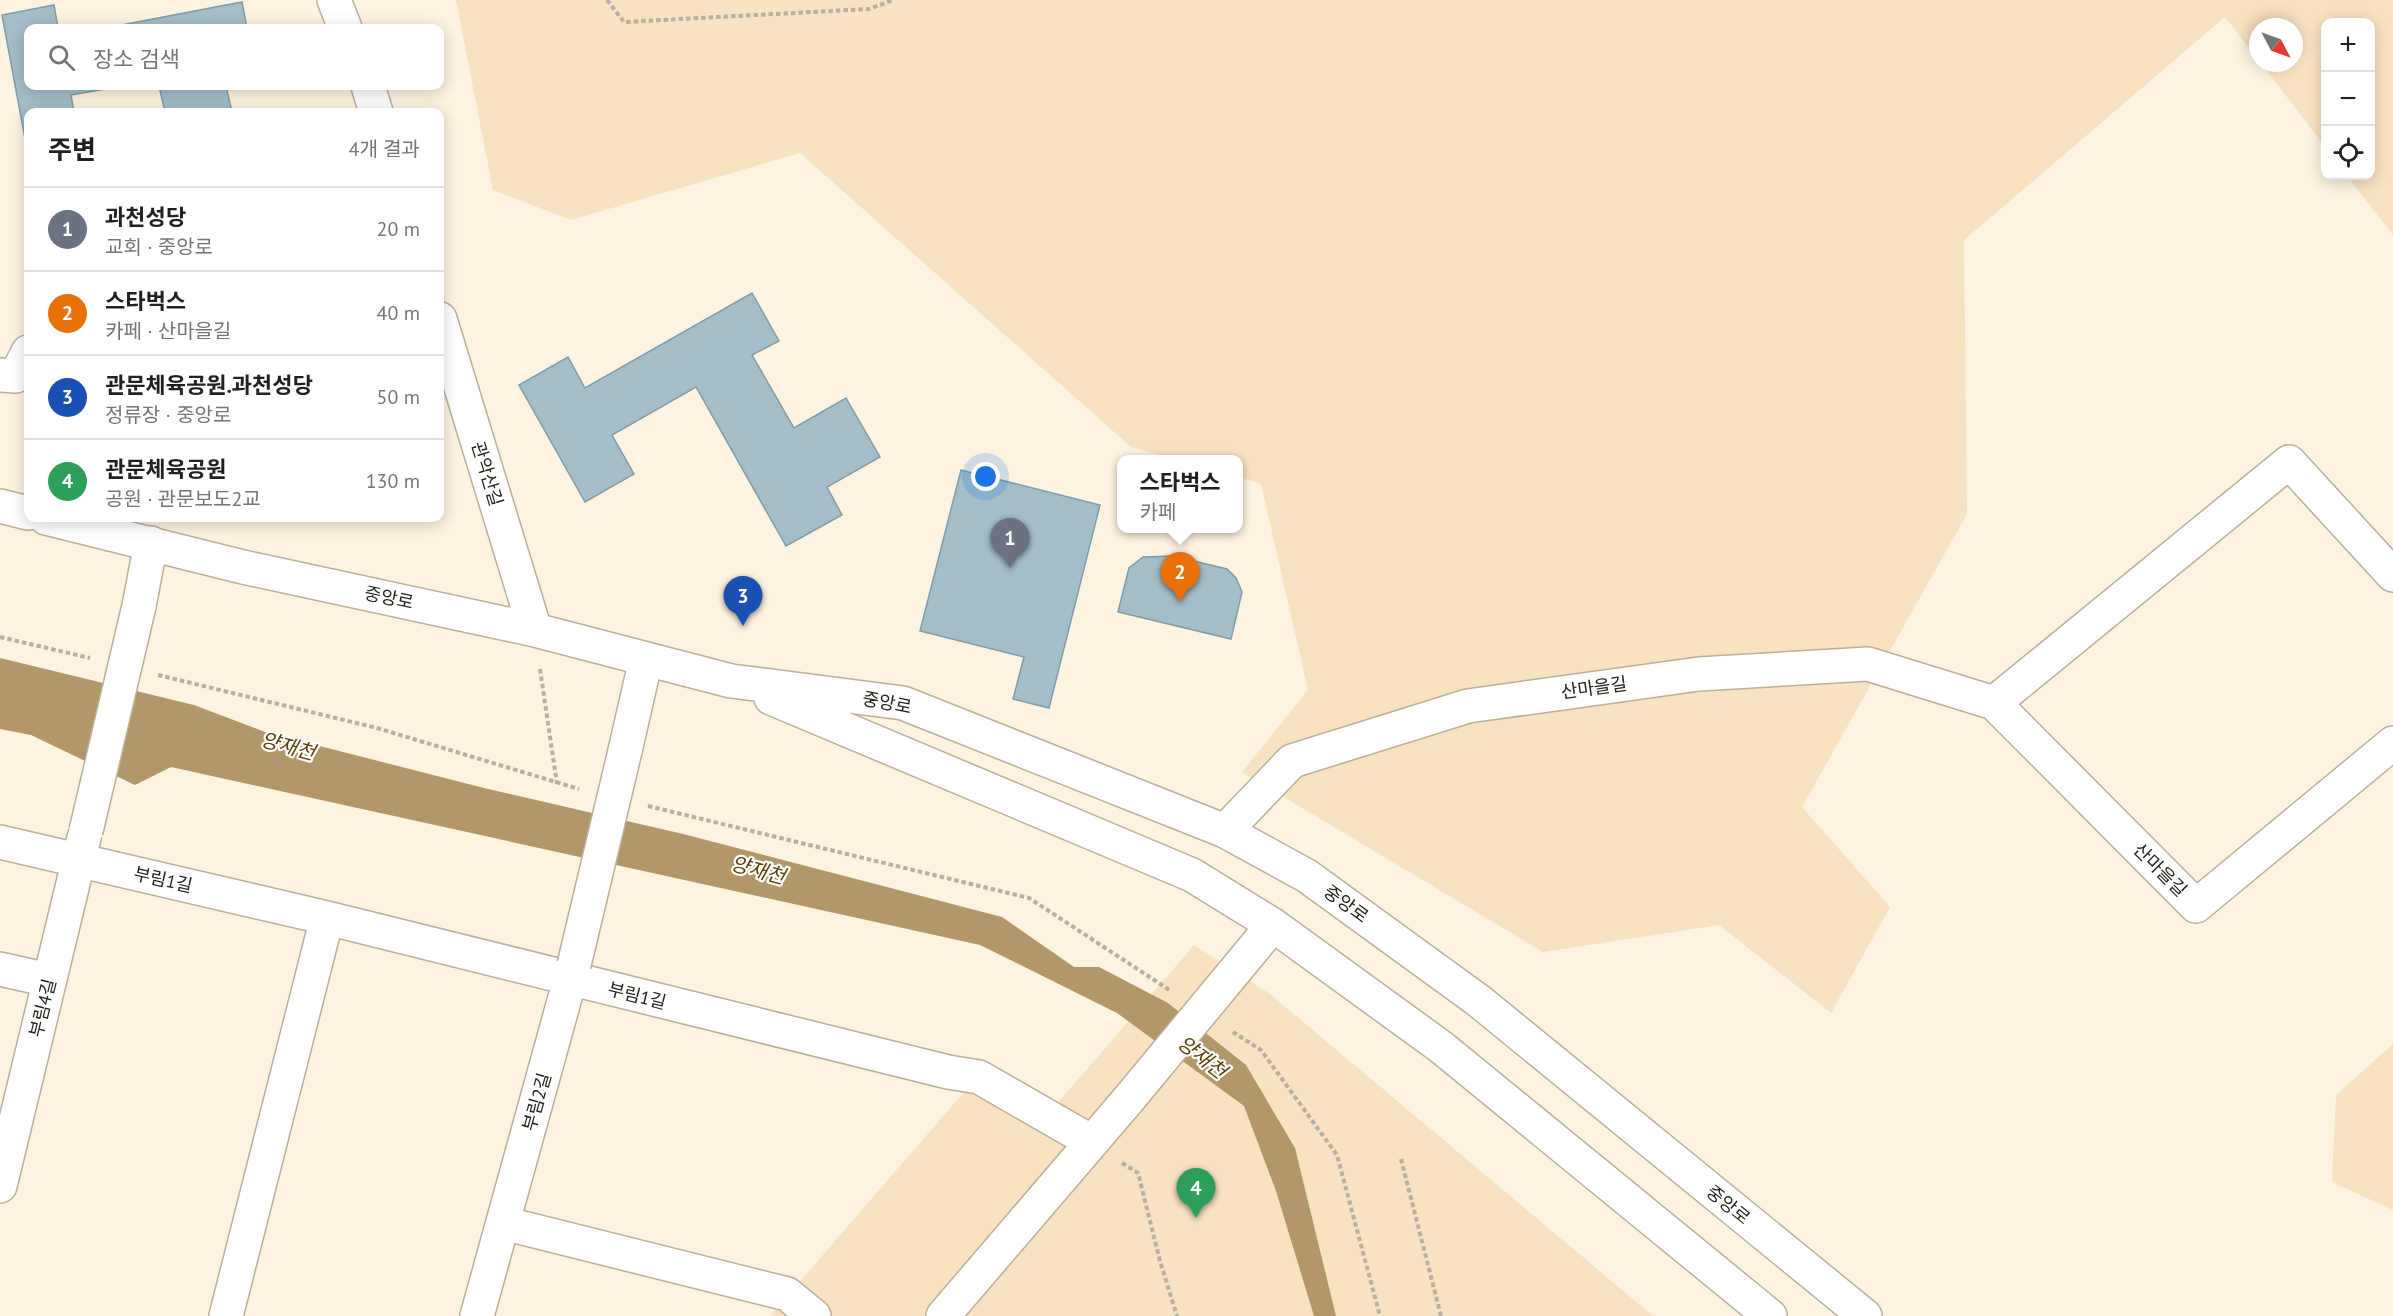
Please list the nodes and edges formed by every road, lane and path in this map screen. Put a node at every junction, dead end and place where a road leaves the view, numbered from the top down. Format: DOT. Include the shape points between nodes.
graph roads {
  1 [pos="334,0"];
  2 [pos="608,0"];
  3 [pos="892,0"];
  4 [pos="343,24"];
  5 [pos="444,332"];
  6 [pos="24,360"];
  7 [pos="0,375"];
  8 [pos="0,506"];
  9 [pos="24,512"];
  10 [pos="63,522"];
  11 [pos="151,543"];
  12 [pos="2393,574"];
  13 [pos="535,630"];
  14 [pos="0,637"];
  15 [pos="92,659"];
  16 [pos="646,659"];
  17 [pos="149,673"];
  18 [pos="731,681"];
  19 [pos="1994,703"];
  20 [pos="2393,743"];
  21 [pos="557,784"];
  22 [pos="580,789"];
  23 [pos="638,803"];
  24 [pos="1225,831"];
  25 [pos="0,842"];
  26 [pos="82,846"];
  27 [pos="327,918"];
  28 [pos="1273,925"];
  29 [pos="0,969"];
  30 [pos="572,973"];
  31 [pos="49,980"];
  32 [pos="1174,993"];
  33 [pos="1232,1031"];
  34 [pos="1092,1142"];
  35 [pos="1401,1159"];
  36 [pos="0,1185"];
  37 [pos="503,1223"];
  38 [pos="226,1316"];
  39 [pos="477,1316"];
  40 [pos="814,1316"];
  41 [pos="943,1316"];
  42 [pos="1177,1316"];
  43 [pos="1380,1316"];
  44 [pos="1441,1316"];
  45 [pos="1770,1316"];
  46 [pos="1865,1316"];
  1 -- 4 [label="street"];
  2 -- 3 [label="path" via="624,22 869,9"];
  5 -- 13 [label="street, 관악산길"];
  6 -- 7 [label="street" via="16,376"];
  8 -- 9 [label="street"];
  10 -- 11 [label="street, 중앙로"];
  11 -- 13 [label="street, 중앙로" via="243,567"];
  11 -- 26 [label="street, 부림4길, bridge"];
  12 -- 19 [label="street" via="2289,462"];
  13 -- 16 [label="street, 중앙로"];
  13 -- 21 [label="path"];
  14 -- 15 [label="path"];
  16 -- 18 [label="street, 중앙로"];
  16 -- 30 [label="street, 부림2길, bridge"];
  17 -- 21 [label="path" via="377,728"];
  18 -- 24 [label="street, 중앙로" via="903,703"];
  18 -- 28 [label="street, 중앙로" via="1192,875"];
  19 -- 20 [label="street, 산마을길" via="2196,906"];
  19 -- 24 [label="street, 산마을길" via="1868,664 1699,674 1468,706 1292,761"];
  21 -- 22 [label="path"];
  23 -- 32 [label="path" via="1029,898"];
  24 -- 46 [label="street, 중앙로" via="1307,876 1479,1002"];
  25 -- 26 [label="street, 부림1길"];
  26 -- 27 [label="street, 부림1길"];
  26 -- 31 [label="street, 부림4길"];
  27 -- 30 [label="street, 부림1길"];
  27 -- 38 [label="street"];
  28 -- 34 [label="street, bridge"];
  28 -- 45 [label="street, 중앙로" via="1441,1047"];
  29 -- 31 [label="street"];
  30 -- 34 [label="street, 부림1길" via="948,1072 980,1077"];
  30 -- 37 [label="street, 부림2길"];
  31 -- 36 [label="street, 부림4길"];
  33 -- 43 [label="path" via="1262,1050 1337,1155"];
  34 -- 41 [label="street"];
  34 -- 42 [label="path" via="1138,1173"];
  35 -- 44 [label="path"];
  37 -- 39 [label="street, 부림2길"];
  37 -- 40 [label="street" via="787,1294"];
}
